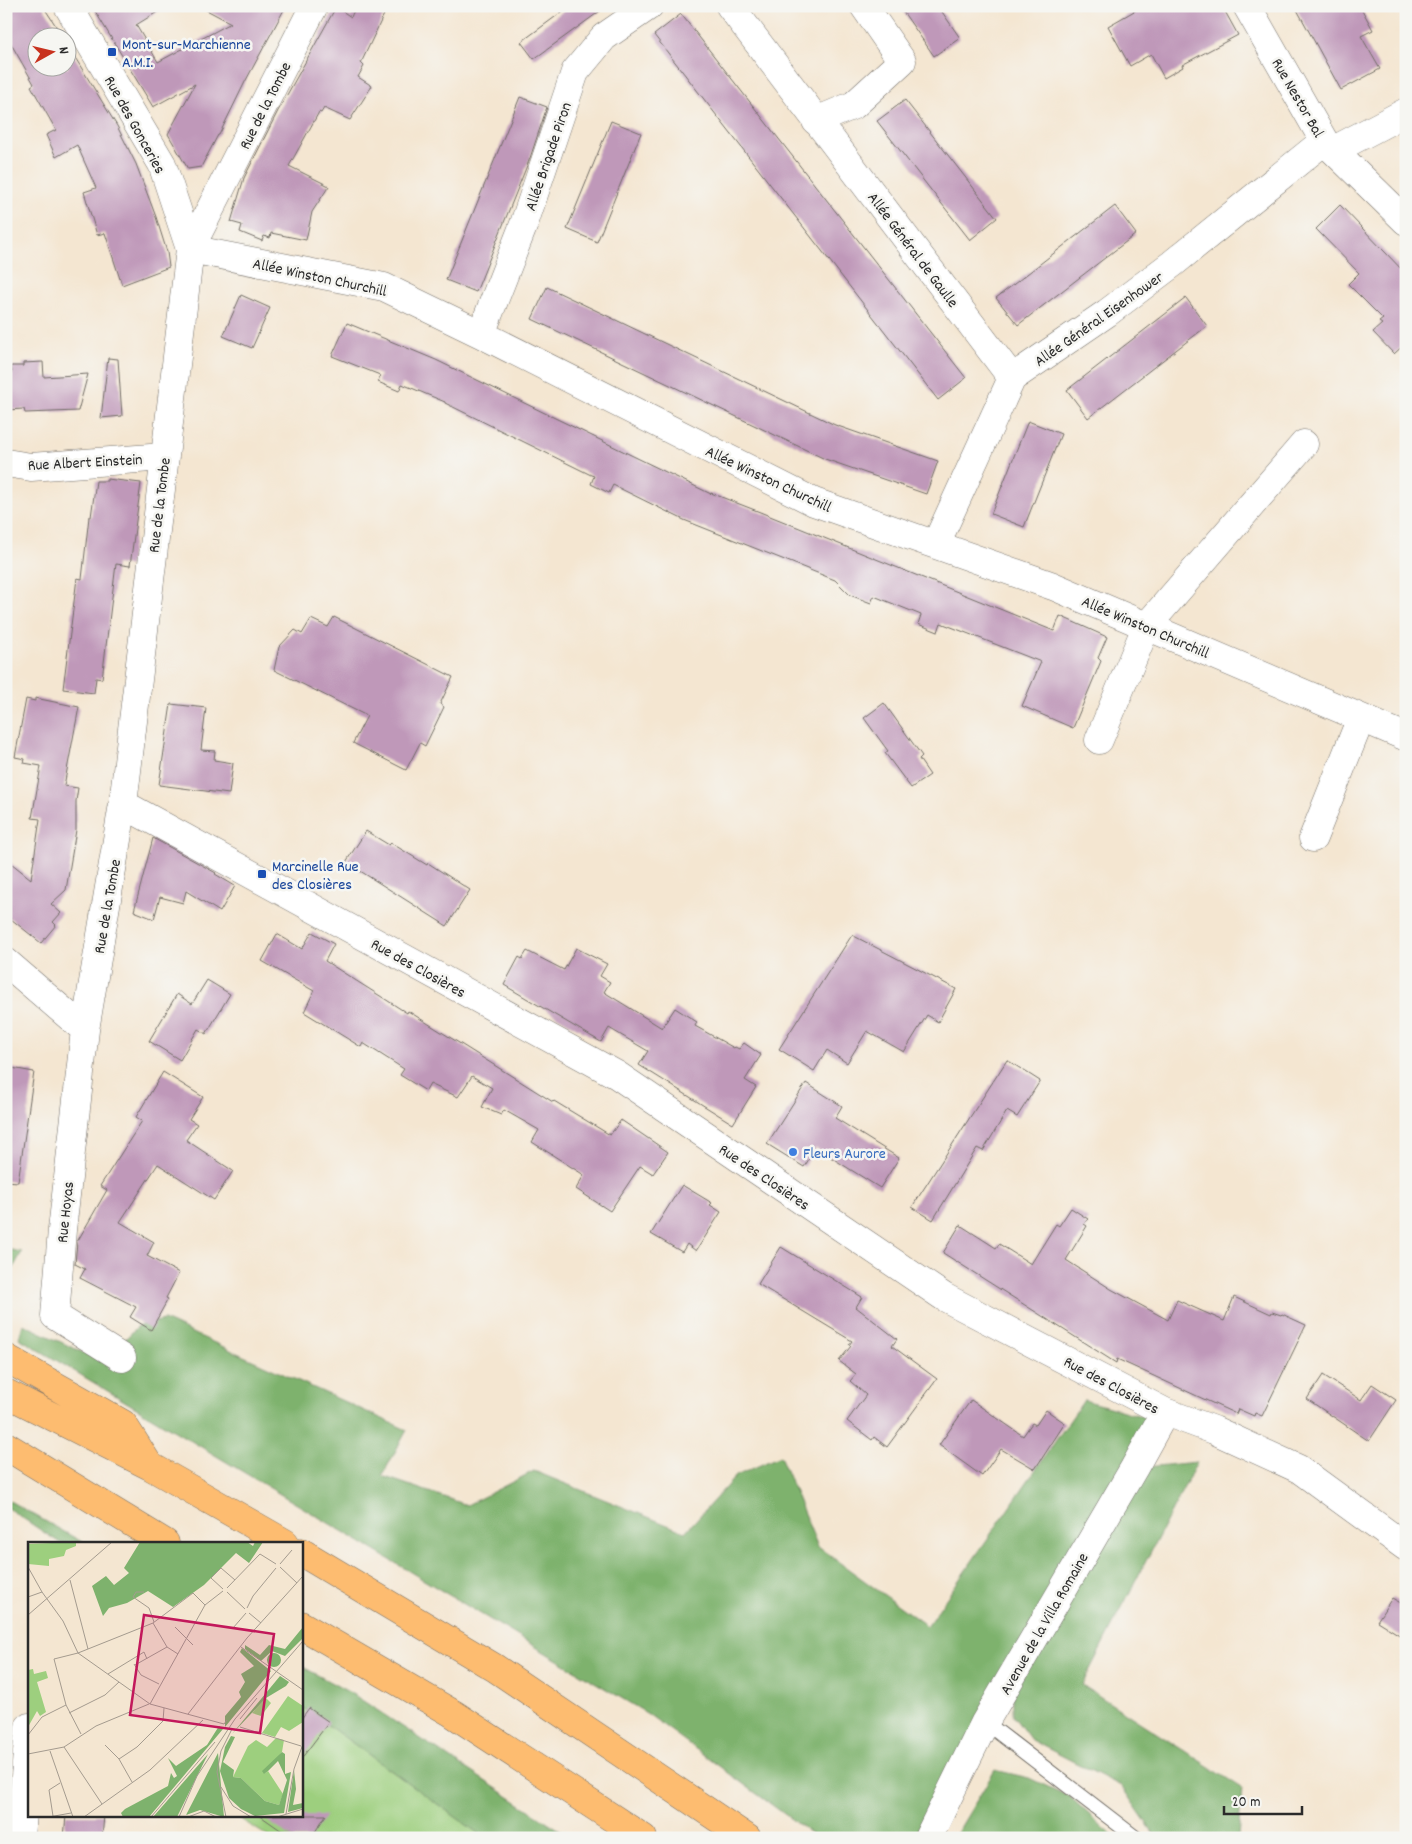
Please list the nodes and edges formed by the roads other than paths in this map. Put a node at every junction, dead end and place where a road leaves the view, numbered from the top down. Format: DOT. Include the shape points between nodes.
graph roads {
  1 [pos="68,6"];
  2 [pos="314,6"];
  3 [pos="649,6"];
  4 [pos="730,6"];
  5 [pos="864,6"];
  6 [pos="1247,6"];
  7 [pos="1406,112"];
  8 [pos="816,121"];
  9 [pos="1329,146"];
  10 [pos="1406,221"];
  11 [pos="190,249"];
  12 [pos="480,334"];
  13 [pos="1012,378"];
  14 [pos="1304,444"];
  15 [pos="164,457"];
  16 [pos="6,463"];
  17 [pos="936,544"];
  18 [pos="1146,627"];
  19 [pos="1361,718"];
  20 [pos="1406,737"];
  21 [pos="1100,740"];
  22 [pos="123,804"];
  23 [pos="1313,838"];
  24 [pos="6,962"];
  25 [pos="85,1030"];
  26 [pos="6,1358"];
  27 [pos="122,1358"];
  28 [pos="6,1393"];
  29 [pos="1165,1412"];
  30 [pos="6,1446"];
  31 [pos="150,1466"];
  32 [pos="163,1542"];
  33 [pos="283,1542"];
  34 [pos="1406,1547"];
  35 [pos="302,1553"];
  36 [pos="302,1626"];
  37 [pos="985,1722"];
  38 [pos="28,1739"];
  39 [pos="20,1838"];
  40 [pos="643,1838"];
  41 [pos="747,1838"];
  42 [pos="928,1838"];
  43 [pos="1136,1838"];
  1 -- 11 [label="street, Rue des Gonceries" via="162,164"];
  2 -- 11 [label="street, Rue de la Tombe"];
  3 -- 12 [label="street, Allée Brigade Piron" via="604,37 575,72 524,224"];
  4 -- 8 [label="street, Allée Général de Gaulle"];
  5 -- 8 [label="street" via="902,61 854,105"];
  6 -- 9 [label="street, Rue Nestor Bal"];
  7 -- 9 [label="street, Allée Général Eisenhower"];
  8 -- 13 [label="street, Allée Général de Gaulle"];
  9 -- 10 [label="street, Rue Nestor Bal"];
  9 -- 13 [label="street, Allée Général Eisenhower" via="1107,313"];
  11 -- 12 [label="street, Allée Winston Churchill" via="384,287"];
  11 -- 15 [label="street, Rue de la Tombe"];
  12 -- 17 [label="street, Allée Winston Churchill" via="814,502"];
  13 -- 17 [label="street"];
  14 -- 18 [label="street"];
  15 -- 16 [label="street, Rue Albert Einstein" via="31,467"];
  15 -- 22 [label="street, Rue de la Tombe"];
  17 -- 18 [label="street, Allée Winston Churchill" via="1053,586"];
  18 -- 19 [label="street, Allée Winston Churchill"];
  18 -- 21 [label="street"];
  19 -- 20 [label="street, Allée Winston Churchill"];
  19 -- 23 [label="street"];
  22 -- 25 [label="street, Rue de la Tombe"];
  22 -- 29 [label="street, Rue des Closières" via="617,1075 944,1297"];
  24 -- 25 [label="street"];
  25 -- 27 [label="street, Rue Hoyas" via="55,1316"];
  26 -- 31 [label="highway" via="123,1424"];
  28 -- 31 [label="highway"];
  29 -- 34 [label="street, Rue des Closières" via="1214,1430 1299,1470"];
  29 -- 37 [label="street, Avenue de la Villa Romaine"];
  30 -- 32 [label="highway"];
  31 -- 33 [label="highway"];
  35 -- 41 [label="highway" via="495,1668"];
  36 -- 40 [label="highway" via="452,1713"];
  37 -- 42 [label="street, Avenue de la Villa Romaine"];
  37 -- 43 [label="lane"];
  38 -- 39 [label="street"];
}
